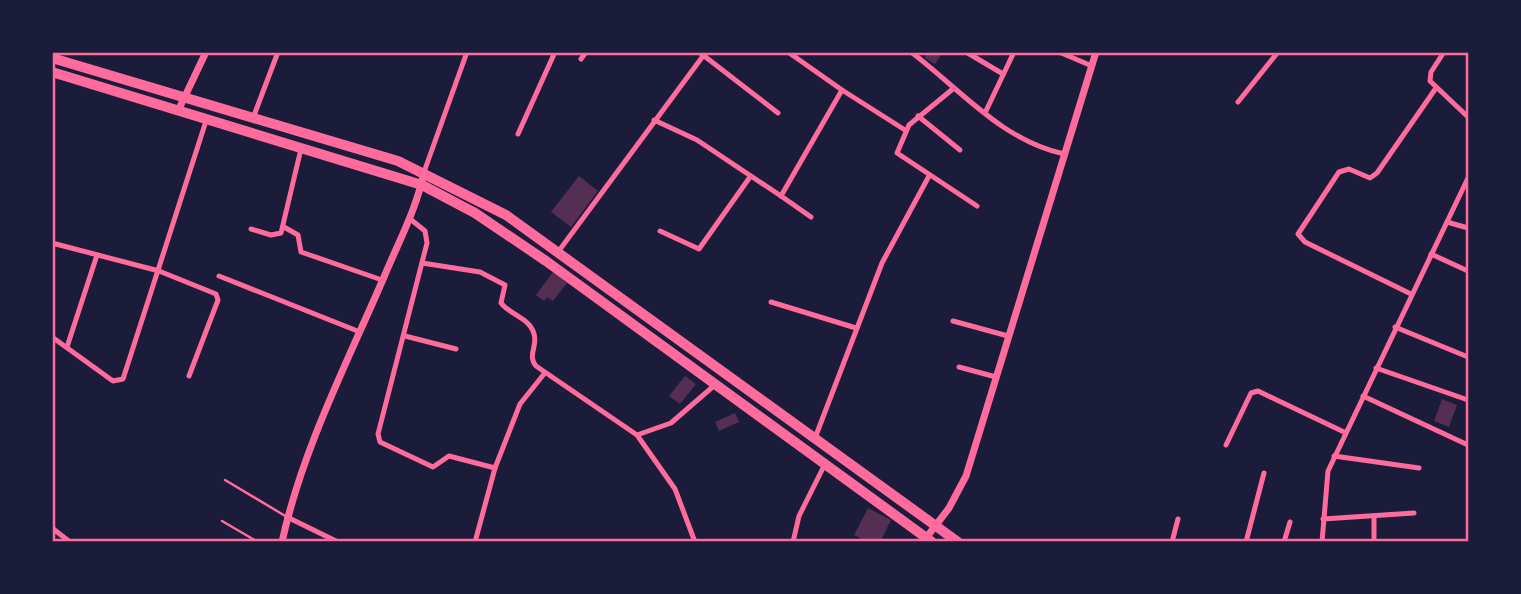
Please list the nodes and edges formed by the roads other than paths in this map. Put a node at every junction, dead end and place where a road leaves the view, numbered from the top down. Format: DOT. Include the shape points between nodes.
graph roads {
  1 [pos="206,52"];
  2 [pos="278,52"];
  3 [pos="467,52"];
  4 [pos="555,52"];
  5 [pos="586,52"];
  6 [pos="788,52"];
  7 [pos="911,52"];
  8 [pos="966,52"];
  9 [pos="1014,52"];
  10 [pos="1059,52"];
  11 [pos="1096,52"];
  12 [pos="1278,52"];
  13 [pos="1444,52"];
  14 [pos="53,54"];
  15 [pos="703,54"];
  16 [pos="581,59"];
  17 [pos="1092,66"];
  18 [pos="52,72"];
  19 [pos="1003,74"];
  20 [pos="954,88"];
  21 [pos="1436,88"];
  22 [pos="842,90"];
  23 [pos="185,97"];
  24 [pos="1238,102"];
  25 [pos="178,111"];
  26 [pos="778,113"];
  27 [pos="985,113"];
  28 [pos="918,116"];
  29 [pos="1468,117"];
  30 [pos="253,119"];
  31 [pos="203,120"];
  32 [pos="654,120"];
  33 [pos="905,130"];
  34 [pos="518,134"];
  35 [pos="301,149"];
  36 [pos="960,150"];
  37 [pos="1064,154"];
  38 [pos="424,172"];
  39 [pos="929,176"];
  40 [pos="750,177"];
  41 [pos="1468,178"];
  42 [pos="422,186"];
  43 [pos="780,196"];
  44 [pos="52,198"];
  45 [pos="976,206"];
  46 [pos="52,210"];
  47 [pos="811,217"];
  48 [pos="409,218"];
  49 [pos="1447,222"];
  50 [pos="284,227"];
  51 [pos="1468,228"];
  52 [pos="251,229"];
  53 [pos="660,231"];
  54 [pos="52,243"];
  55 [pos="558,252"];
  56 [pos="1431,254"];
  57 [pos="97,255"];
  58 [pos="422,263"];
  59 [pos="159,271"];
  60 [pos="1468,271"];
  61 [pos="219,276"];
  62 [pos="383,280"];
  63 [pos="1411,294"];
  64 [pos="771,302"];
  65 [pos="953,321"];
  66 [pos="1395,327"];
  67 [pos="856,328"];
  68 [pos="360,332"];
  69 [pos="405,336"];
  70 [pos="1008,336"];
  71 [pos="52,337"];
  72 [pos="67,348"];
  73 [pos="456,349"];
  74 [pos="1468,357"];
  75 [pos="959,367"];
  76 [pos="1376,368"];
  77 [pos="544,374"];
  78 [pos="189,376"];
  79 [pos="996,377"];
  80 [pos="716,384"];
  81 [pos="1363,396"];
  82 [pos="1468,400"];
  83 [pos="1344,432"];
  84 [pos="637,435"];
  85 [pos="815,438"];
  86 [pos="1226,445"];
  87 [pos="1468,445"];
  88 [pos="1334,456"];
  89 [pos="826,462"];
  90 [pos="495,468"];
  91 [pos="1419,468"];
  92 [pos="1264,473"];
  93 [pos="225,480"];
  94 [pos="1414,513"];
  95 [pos="1374,516"];
  96 [pos="288,517"];
  97 [pos="1178,519"];
  98 [pos="1323,519"];
  99 [pos="222,521"];
  100 [pos="1290,522"];
  101 [pos="936,526"];
  102 [pos="52,527"];
  103 [pos="929,540"];
  104 [pos="71,541"];
  105 [pos="258,541"];
  106 [pos="282,541"];
  107 [pos="338,541"];
  108 [pos="475,541"];
  109 [pos="695,541"];
  110 [pos="793,541"];
  111 [pos="958,541"];
  112 [pos="1172,541"];
  113 [pos="1246,541"];
  114 [pos="1284,541"];
  115 [pos="1322,541"];
  116 [pos="1374,541"];
  1 -- 23 [label="street"];
  2 -- 30 [label="street"];
  3 -- 38 [label="street"];
  4 -- 34 [label="street"];
  5 -- 16 [label="street"];
  6 -- 22 [label="street"];
  7 -- 20 [label="street"];
  8 -- 19 [label="street"];
  9 -- 19 [label="street"];
  10 -- 17 [label="street"];
  11 -- 17 [label="street"];
  12 -- 24 [label="street"];
  13 -- 21 [label="street" via="1431,72 1430,81"];
  14 -- 23 [label="highway"];
  15 -- 26 [label="street"];
  15 -- 32 [label="street"];
  17 -- 37 [label="street"];
  18 -- 25 [label="highway"];
  19 -- 27 [label="street"];
  20 -- 27 [label="street"];
  20 -- 28 [label="street"];
  21 -- 29 [label="street"];
  21 -- 63 [label="street" via="1377,173 1370,177 1349,169 1339,172 1298,234 1305,242"];
  22 -- 33 [label="street"];
  22 -- 43 [label="street"];
  23 -- 25 [label="street"];
  23 -- 30 [label="highway"];
  25 -- 31 [label="highway"];
  27 -- 37 [label="street" via="1026,142"];
  28 -- 33 [label="street"];
  28 -- 36 [label="street"];
  30 -- 38 [label="highway"];
  31 -- 35 [label="highway"];
  31 -- 59 [label="street"];
  32 -- 40 [label="street" via="697,140"];
  32 -- 55 [label="street"];
  33 -- 39 [label="street" via="897,153"];
  35 -- 42 [label="highway"];
  35 -- 50 [label="street"];
  37 -- 70 [label="street"];
  38 -- 42 [label="street"];
  38 -- 55 [label="highway" via="506,215"];
  39 -- 45 [label="street"];
  39 -- 67 [label="street" via="893,239"];
  40 -- 43 [label="street"];
  40 -- 53 [label="street" via="699,248"];
  41 -- 49 [label="street"];
  42 -- 48 [label="street"];
  42 -- 80 [label="highway" via="517,240"];
  43 -- 47 [label="street"];
  44 -- 46 [label="street"];
  48 -- 58 [label="street" via="427,235"];
  48 -- 62 [label="street"];
  49 -- 51 [label="street"];
  49 -- 56 [label="street"];
  50 -- 52 [label="street" via="276,236"];
  50 -- 62 [label="street" via="298,235 301,252"];
  54 -- 57 [label="street"];
  55 -- 85 [label="highway"];
  56 -- 60 [label="street"];
  56 -- 63 [label="street"];
  57 -- 59 [label="street"];
  57 -- 72 [label="street"];
  58 -- 69 [label="street"];
  58 -- 77 [label="street" via="480,272 505,285 501,303 532,328 532,361"];
  59 -- 72 [label="street" via="127,373 120,382 113,382"];
  59 -- 78 [label="street" via="210,290 218,300"];
  61 -- 68 [label="street"];
  62 -- 68 [label="street"];
  63 -- 66 [label="street"];
  64 -- 67 [label="street"];
  65 -- 70 [label="street"];
  66 -- 74 [label="street"];
  66 -- 76 [label="street"];
  67 -- 85 [label="street"];
  68 -- 96 [label="street"];
  69 -- 73 [label="street"];
  69 -- 90 [label="street" via="378,434 380,442 433,467 449,456"];
  70 -- 79 [label="street"];
  71 -- 72 [label="street"];
  75 -- 79 [label="street"];
  76 -- 81 [label="street"];
  76 -- 82 [label="street"];
  77 -- 84 [label="street"];
  77 -- 90 [label="street" via="520,404"];
  79 -- 101 [label="street" via="966,475"];
  80 -- 84 [label="street" via="671,423"];
  80 -- 89 [label="highway"];
  81 -- 83 [label="street"];
  81 -- 87 [label="street"];
  83 -- 86 [label="street" via="1258,391 1245,401"];
  83 -- 88 [label="street"];
  84 -- 109 [label="street" via="672,482"];
  85 -- 101 [label="highway"];
  88 -- 91 [label="street"];
  88 -- 98 [label="street"];
  89 -- 103 [label="highway"];
  89 -- 110 [label="street" via="799,516"];
  90 -- 108 [label="street"];
  92 -- 113 [label="street"];
  93 -- 96 [label="lane"];
  94 -- 95 [label="street"];
  95 -- 98 [label="street"];
  95 -- 116 [label="street"];
  96 -- 106 [label="street"];
  96 -- 107 [label="street"];
  97 -- 112 [label="street"];
  98 -- 115 [label="street"];
  99 -- 105 [label="lane"];
  100 -- 114 [label="street"];
  101 -- 103 [label="street"];
  101 -- 111 [label="highway"];
  102 -- 104 [label="street"];
}
